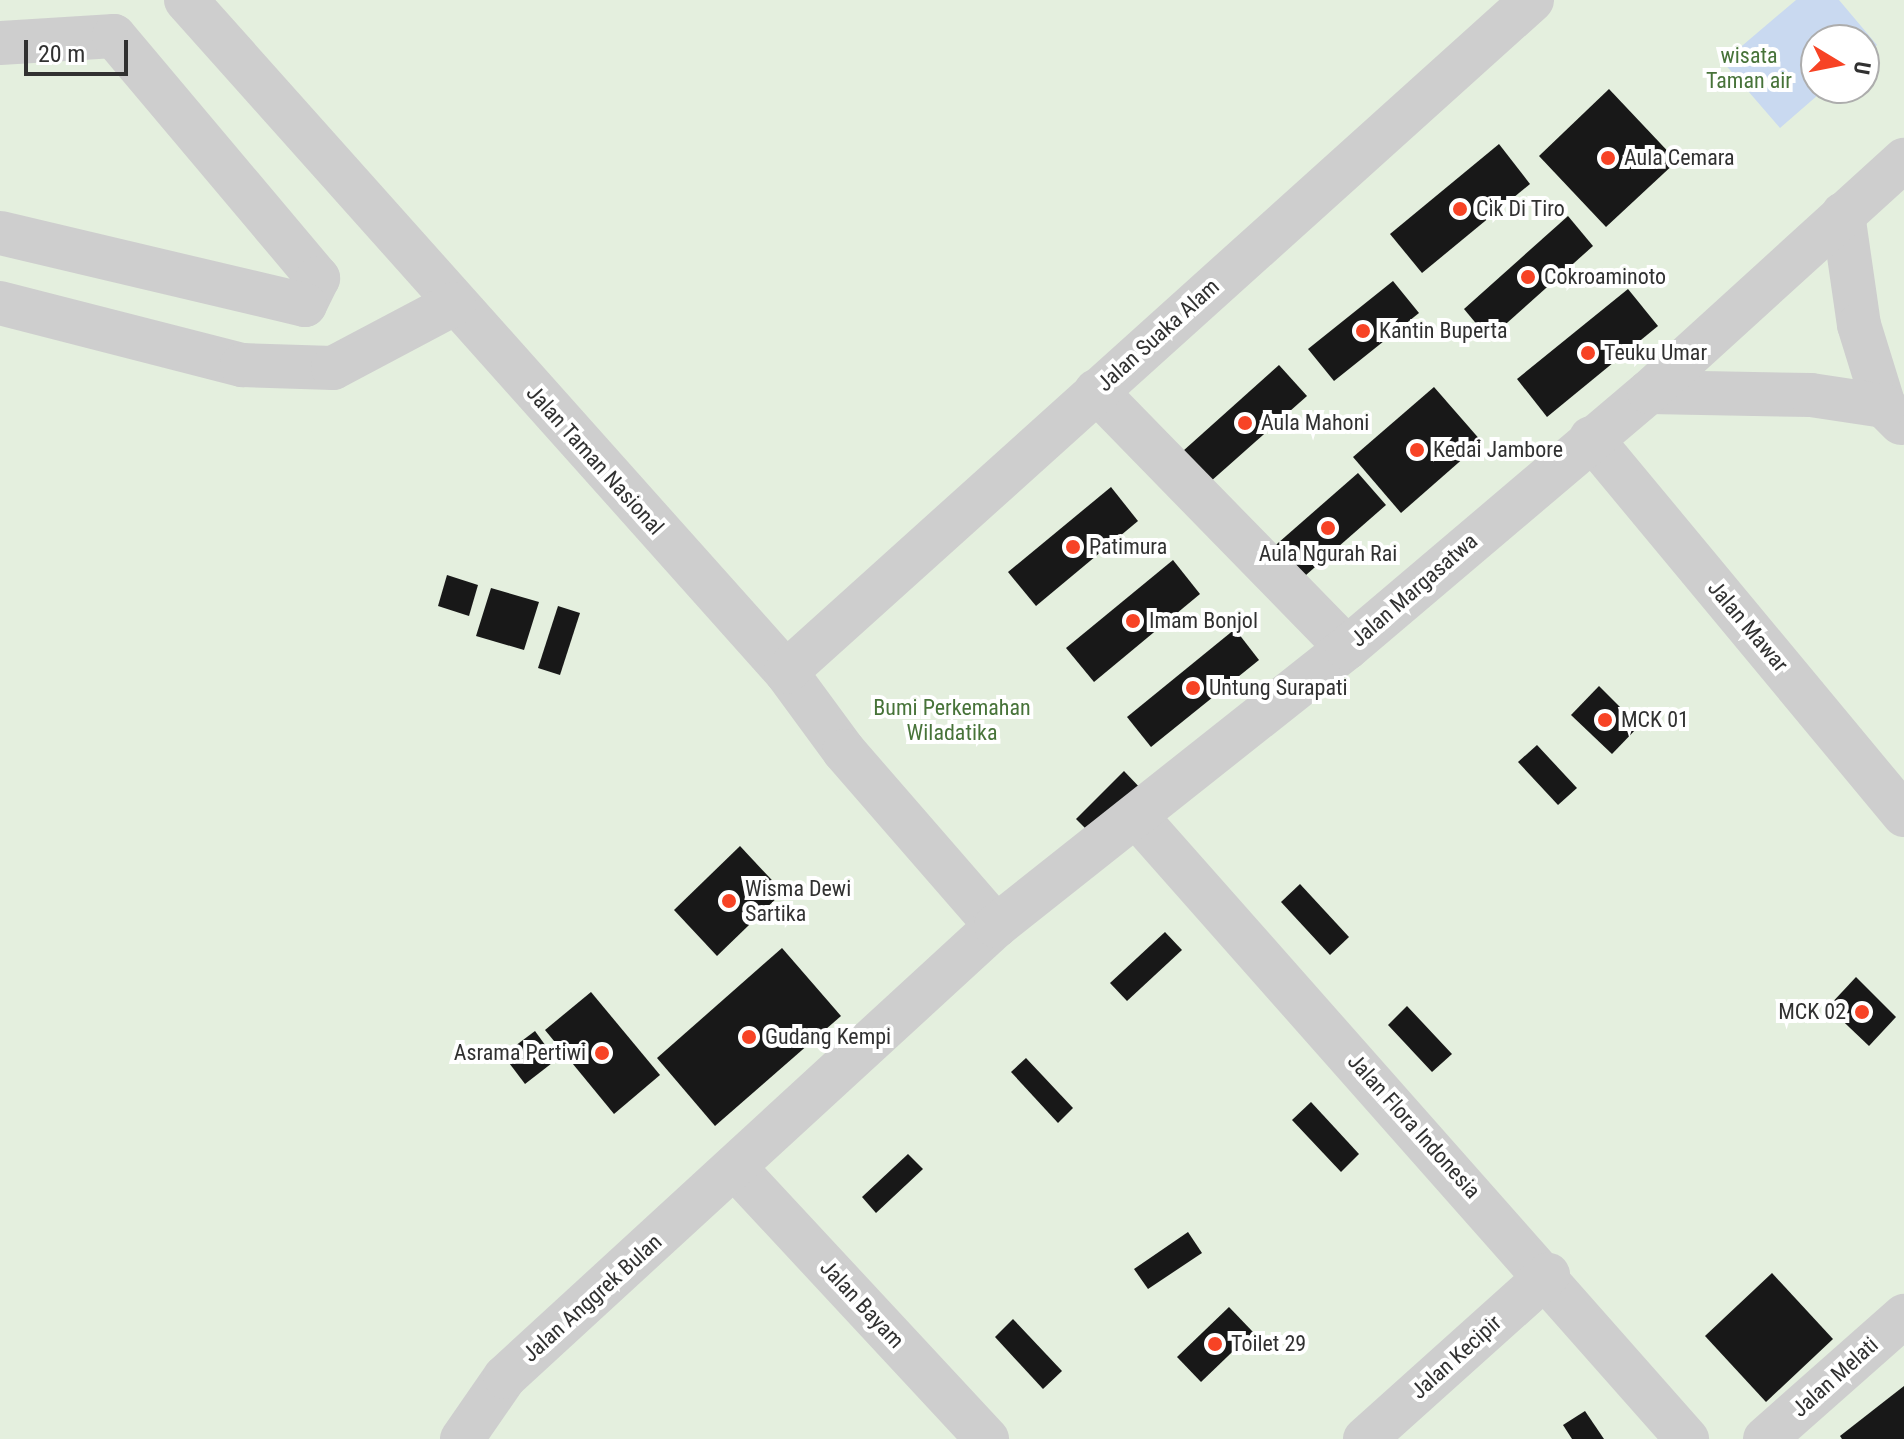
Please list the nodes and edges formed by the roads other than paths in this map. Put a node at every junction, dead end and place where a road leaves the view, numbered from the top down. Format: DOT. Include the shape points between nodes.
graph roads {
  1 [pos="186,0"];
  2 [pos="1511,7"];
  3 [pos="0,43"];
  4 [pos="1904,160"];
  5 [pos="1843,214"];
  6 [pos="0,233"];
  7 [pos="0,303"];
  8 [pos="454,304"];
  9 [pos="1096,391"];
  10 [pos="1649,392"];
  11 [pos="1894,416"];
  12 [pos="1591,438"];
  13 [pos="1347,648"];
  14 [pos="786,672"];
  15 [pos="1904,815"];
  16 [pos="1136,816"];
  17 [pos="996,926"];
  18 [pos="736,1169"];
  19 [pos="1548,1275"];
  20 [pos="1904,1316"];
  21 [pos="462,1439"];
  22 [pos="987,1439"];
  23 [pos="1365,1439"];
  24 [pos="1687,1439"];
  25 [pos="1765,1439"];
  1 -- 8 [label="street, Jalan Taman Nasional"];
  2 -- 9 [label="street, Jalan Suaka Alam"];
  3 -- 6 [label="street" via="114,36 318,278 305,305"];
  4 -- 5 [label="street, Jalan Margasatwa"];
  5 -- 10 [label="street, Jalan Margasatwa"];
  5 -- 11 [label="street" via="1859,325"];
  7 -- 8 [label="street" via="242,365 333,368"];
  8 -- 14 [label="street, Jalan Taman Nasional"];
  9 -- 13 [label="street"];
  9 -- 14 [label="street, Jalan Suaka Alam"];
  10 -- 11 [label="street" via="1811,395"];
  10 -- 12 [label="street, Jalan Margasatwa"];
  12 -- 13 [label="street, Jalan Margasatwa"];
  12 -- 15 [label="street, Jalan Mawar"];
  13 -- 16 [label="street, Jalan Margasatwa"];
  14 -- 17 [label="street, Jalan Taman Nasional" via="844,751"];
  16 -- 17 [label="street, Jalan Margasatwa"];
  16 -- 19 [label="street, Jalan Flora Indonesia"];
  17 -- 18 [label="street, Jalan Margasatwa"];
  18 -- 21 [label="street, Jalan Anggrek Bulan" via="505,1377"];
  18 -- 22 [label="street, Jalan Bayam"];
  19 -- 23 [label="street, Jalan Kecipir"];
  19 -- 24 [label="street, Jalan Flora Indonesia"];
  20 -- 25 [label="street, Jalan Melati"];
}
